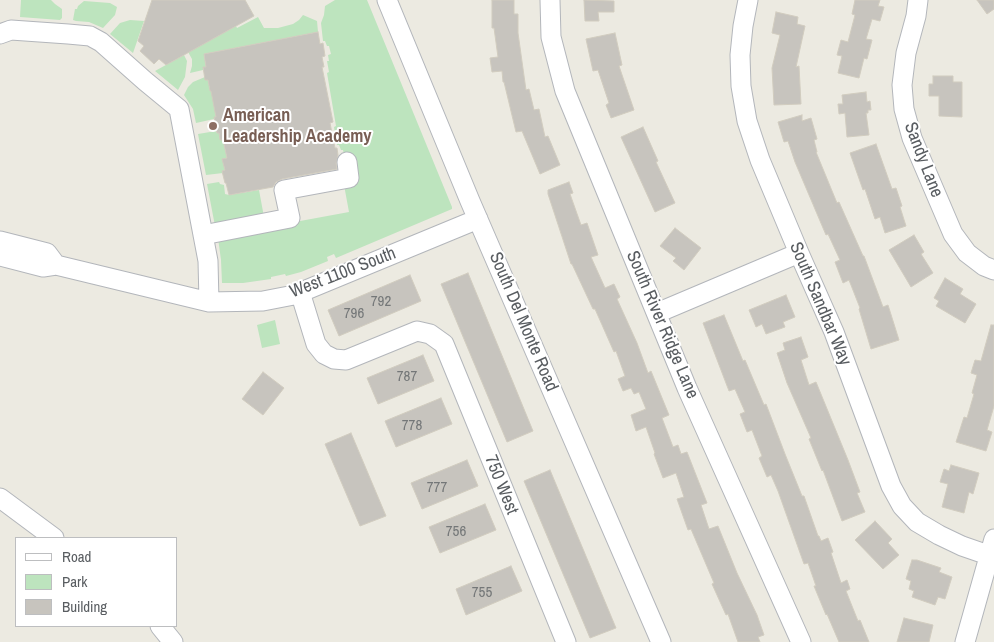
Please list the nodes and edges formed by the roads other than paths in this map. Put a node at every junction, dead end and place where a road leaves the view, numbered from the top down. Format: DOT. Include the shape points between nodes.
graph roads {
  1 [pos="387,0"];
  2 [pos="550,0"];
  3 [pos="748,0"];
  4 [pos="918,0"];
  5 [pos="0,34"];
  6 [pos="347,162"];
  7 [pos="478,219"];
  8 [pos="203,235"];
  9 [pos="0,241"];
  10 [pos="798,253"];
  11 [pos="0,256"];
  12 [pos="56,265"];
  13 [pos="994,270"];
  14 [pos="300,292"];
  15 [pos="209,302"];
  16 [pos="657,313"];
  17 [pos="0,498"];
  18 [pos="53,537"];
  19 [pos="992,550"];
  20 [pos="161,627"];
  21 [pos="173,642"];
  22 [pos="566,642"];
  23 [pos="661,642"];
  24 [pos="801,642"];
  25 [pos="965,642"];
  1 -- 7 [label="street, South Del Monte Road"];
  2 -- 16 [label="street, South River Ridge Lane" via="551,37 564,91"];
  3 -- 10 [label="street, South Sandbar Way" via="740,55 747,121"];
  4 -- 13 [label="street, Sandy Lane" via="902,86 912,138 953,234 967,253"];
  5 -- 8 [label="street" via="11,30 90,36 179,109"];
  6 -- 8 [label="street" via="349,178 284,190 290,218"];
  7 -- 14 [label="street, West 1100 South"];
  7 -- 23 [label="street, South Del Monte Road"];
  8 -- 15 [label="street" via="208,261"];
  9 -- 12 [label="street, West 1100 South" via="47,253"];
  10 -- 16 [label="street"];
  10 -- 19 [label="street, South Sandbar Way" via="834,332 902,506 917,522 939,535 962,546"];
  11 -- 12 [label="street, West 1100 South" via="43,267"];
  12 -- 15 [label="street, West 1100 South"];
  14 -- 15 [label="street, West 1100 South" via="263,301"];
  14 -- 22 [label="street, 750 West" via="316,344 324,354 334,359 346,360 417,331 430,334 444,344"];
  16 -- 24 [label="street, South River Ridge Lane" via="687,388"];
  17 -- 18 [label="street"];
  19 -- 25 [label="street"];
  20 -- 21 [label="street"];
}
